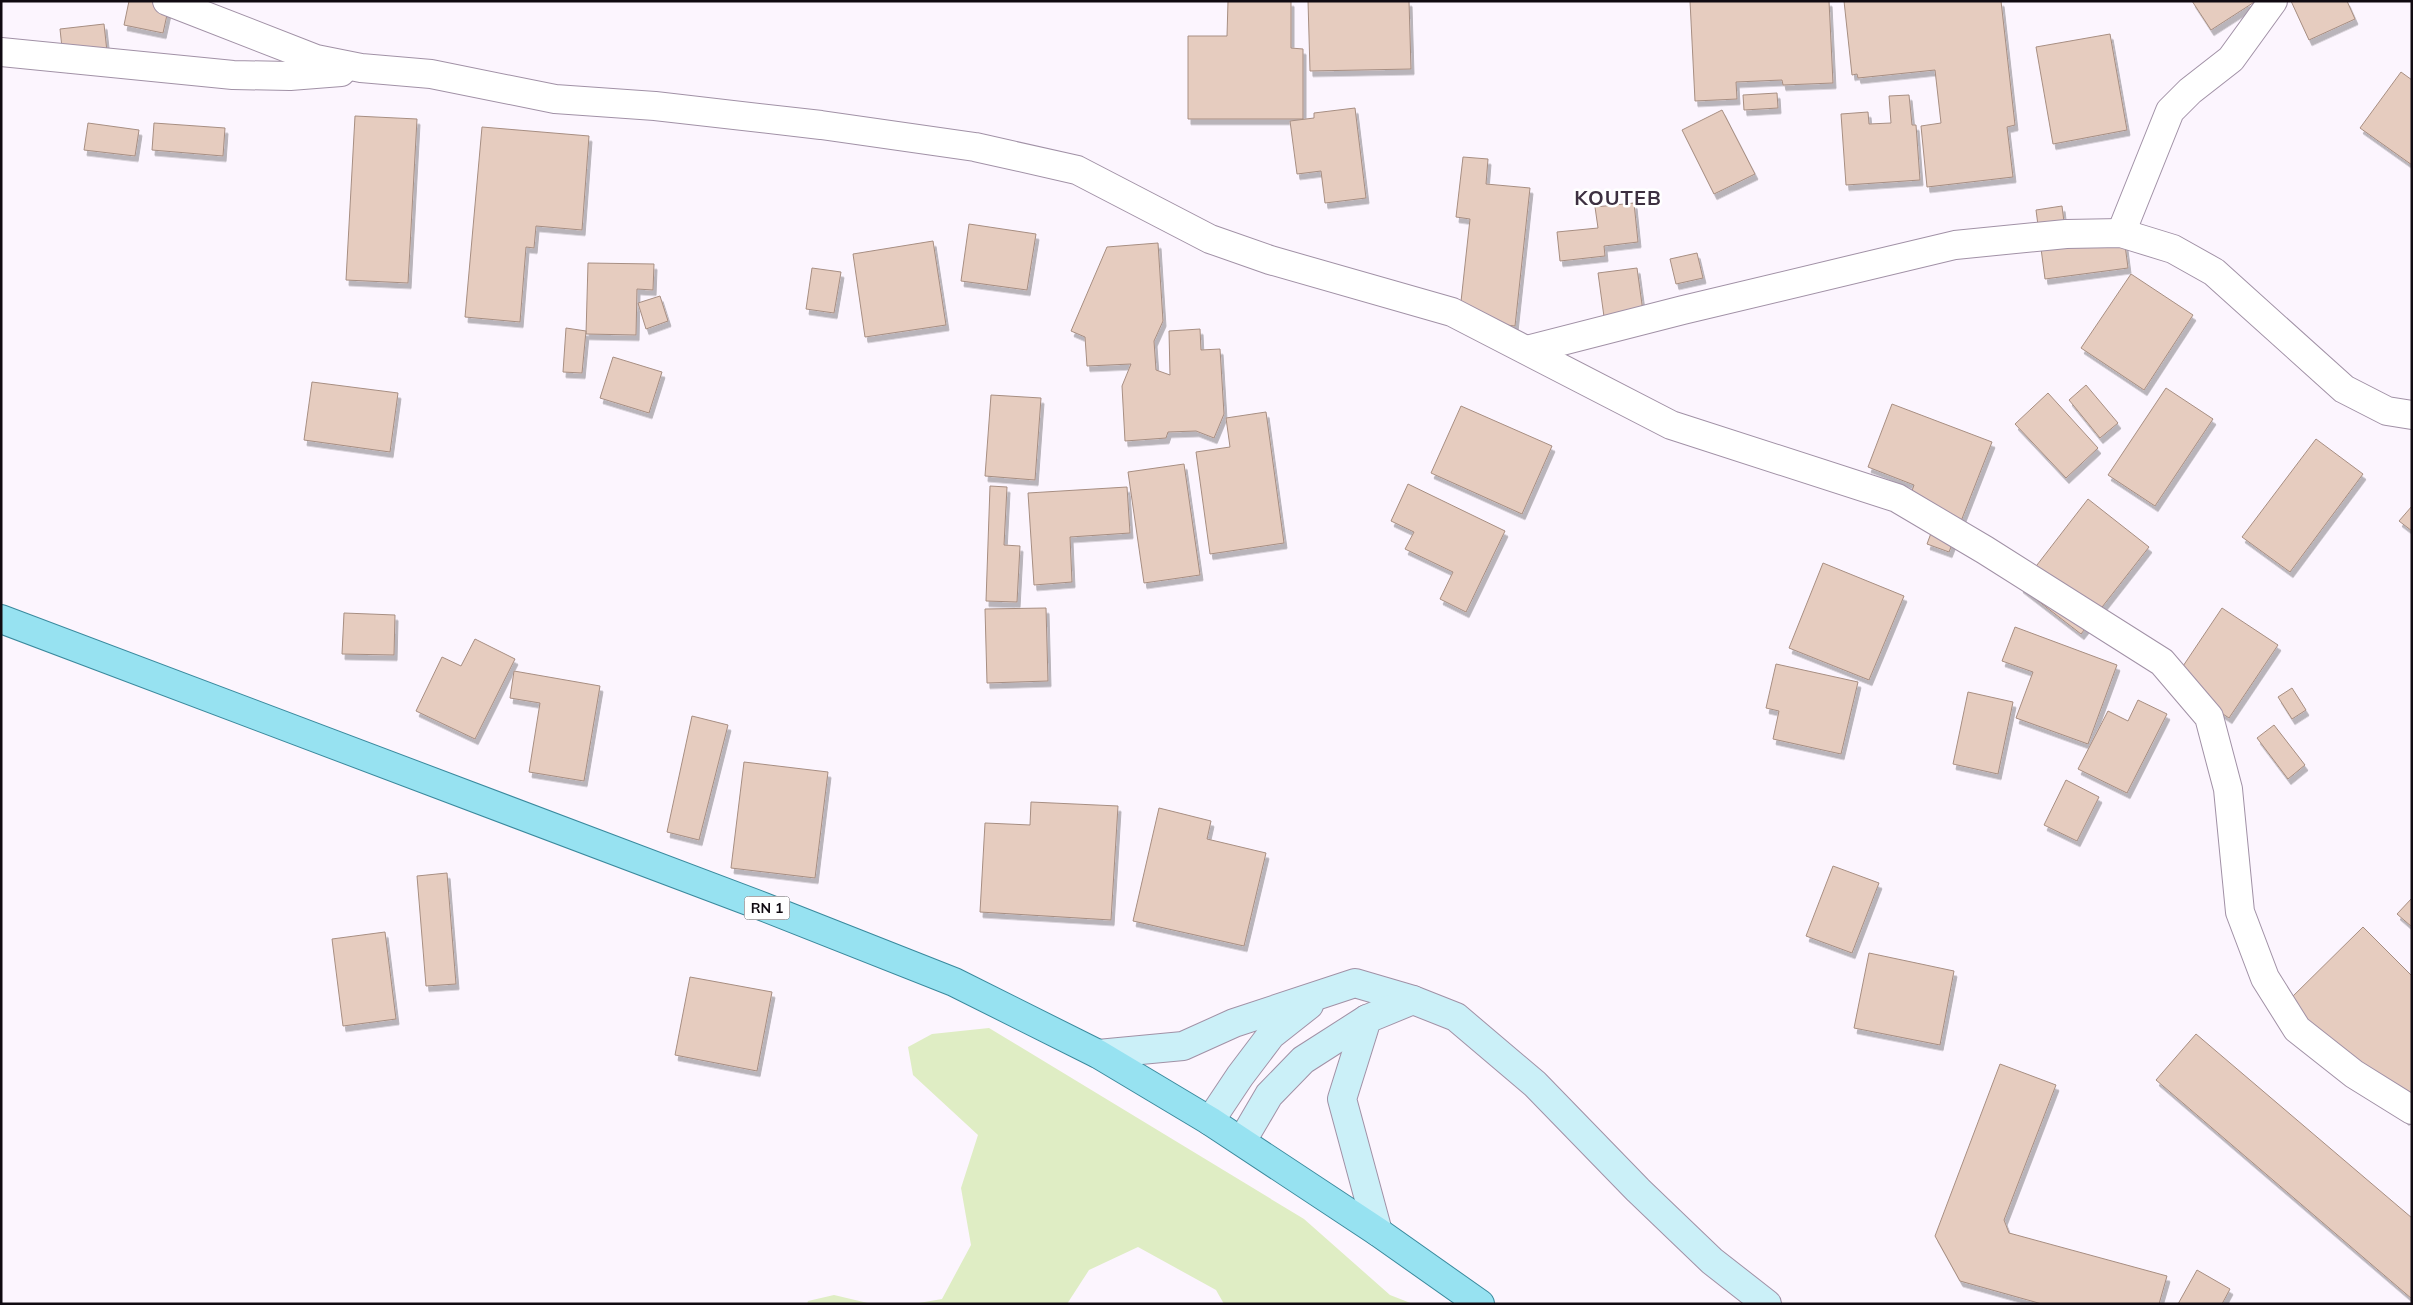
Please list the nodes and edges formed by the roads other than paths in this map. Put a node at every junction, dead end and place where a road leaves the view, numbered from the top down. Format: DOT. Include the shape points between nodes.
graph roads {
  1 [pos="167,1"];
  2 [pos="2273,1"];
  3 [pos="1,52"];
  4 [pos="376,69"];
  5 [pos="2121,233"];
  6 [pos="1527,350"];
  7 [pos="2412,415"];
  8 [pos="1,619"];
  9 [pos="1326,992"];
  10 [pos="1413,1000"];
  11 [pos="1367,1018"];
  12 [pos="1098,1054"];
  13 [pos="2412,1110"];
  14 [pos="1210,1121"];
  15 [pos="1242,1141"];
  16 [pos="1378,1232"];
  17 [pos="1480,1304"];
  18 [pos="1766,1304"];
  1 -- 4 [label="street" via="316,59"];
  2 -- 5 [label="street" via="2230,59 2170,111"];
  3 -- 4 [label="street" via="234,75 290,76"];
  4 -- 6 [label="street" via="431,74 555,99 655,106 975,147 1077,170 1210,239 1270,260 1452,312"];
  5 -- 6 [label="street" via="2066,234 1955,245"];
  5 -- 7 [label="street" via="2173,249 2214,272 2344,389 2386,410"];
  6 -- 13 [label="street" via="1671,425 1898,498 2162,662 2209,717 2228,789 2240,912 2265,978 2297,1029 2354,1074"];
  8 -- 12 [label="main road, RN 1" via="954,982"];
  9 -- 10 [label="main road" via="1355,983"];
  9 -- 12 [label="main road" via="1234,1023 1183,1046"];
  9 -- 14 [label="main road" via="1271,1035"];
  10 -- 11 [label="main road"];
  10 -- 18 [label="main road" via="1456,1017 1535,1084 1712,1261"];
  11 -- 15 [label="main road" via="1303,1060 1269,1095"];
  11 -- 16 [label="main road" via="1342,1098"];
  12 -- 14 [label="main road, RN 1"];
  14 -- 15 [label="main road, RN 1"];
  15 -- 16 [label="main road, RN 1"];
  16 -- 17 [label="main road, RN 1"];
}
